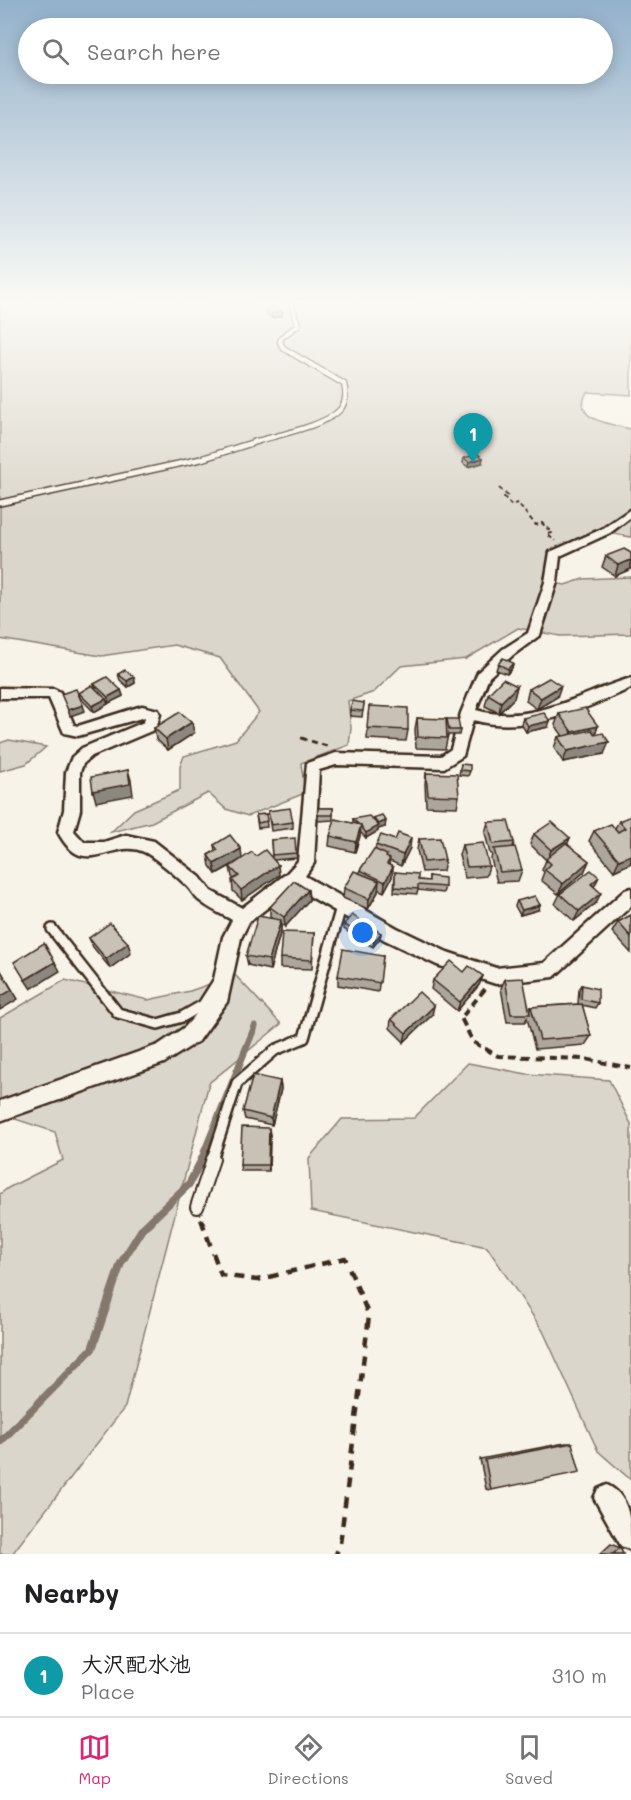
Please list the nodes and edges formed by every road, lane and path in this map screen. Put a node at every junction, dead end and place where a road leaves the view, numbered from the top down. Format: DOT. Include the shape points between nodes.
graph roads {
  1 [pos="330,376"];
  2 [pos="499,488"];
  3 [pos="0,503"];
  4 [pos="631,512"];
  5 [pos="565,550"];
  6 [pos="631,683"];
  7 [pos="0,693"];
  8 [pos="468,713"];
  9 [pos="301,738"];
  10 [pos="336,759"];
  11 [pos="293,878"];
  12 [pos="631,896"];
  13 [pos="341,907"];
  14 [pos="243,917"];
  15 [pos="52,929"];
  16 [pos="225,970"];
  17 [pos="496,976"];
  18 [pos="631,1068"];
  19 [pos="0,1111"];
  20 [pos="196,1207"];
  21 [pos="606,1498"];
  22 [pos="631,1536"];
  23 [pos="336,1554"];
  1 -- 3 [label="lane" via="344,384 348,398 340,412 327,420 201,459"];
  2 -- 5 [label="path" via="536,525 542,523 552,533 547,534"];
  4 -- 5 [label="street" via="606,531"];
  5 -- 8 [label="street" via="554,555 551,582 534,635 483,675"];
  6 -- 8 [label="street" via="586,703 554,711 498,720"];
  7 -- 14 [label="street" via="49,692 55,695 69,729 78,731 142,711 153,714 151,725 87,752 77,761 66,832 80,849 104,849 126,842 148,846 194,882 205,896"];
  8 -- 10 [label="street" via="458,752 444,762"];
  9 -- 10 [label="path" via="328,745"];
  10 -- 11 [label="street" via="312,767 306,864"];
  11 -- 13 [label="street"];
  11 -- 14 [label="street"];
  12 -- 17 [label="street" via="548,971"];
  13 -- 17 [label="street" via="443,958"];
  13 -- 20 [label="lane" via="304,1038 276,1050 237,1083"];
  14 -- 16 [label="street" via="232,937"];
  15 -- 16 [label="lane" via="118,1013 158,1024 203,1005"];
  16 -- 19 [label="street" via="218,1002 192,1034 164,1053"];
  17 -- 18 [label="path" via="461,1018 473,1042 498,1056 585,1059"];
  20 -- 23 [label="path" via="221,1275 257,1280 345,1258 369,1316"];
  21 -- 22 [label="street"];
}
